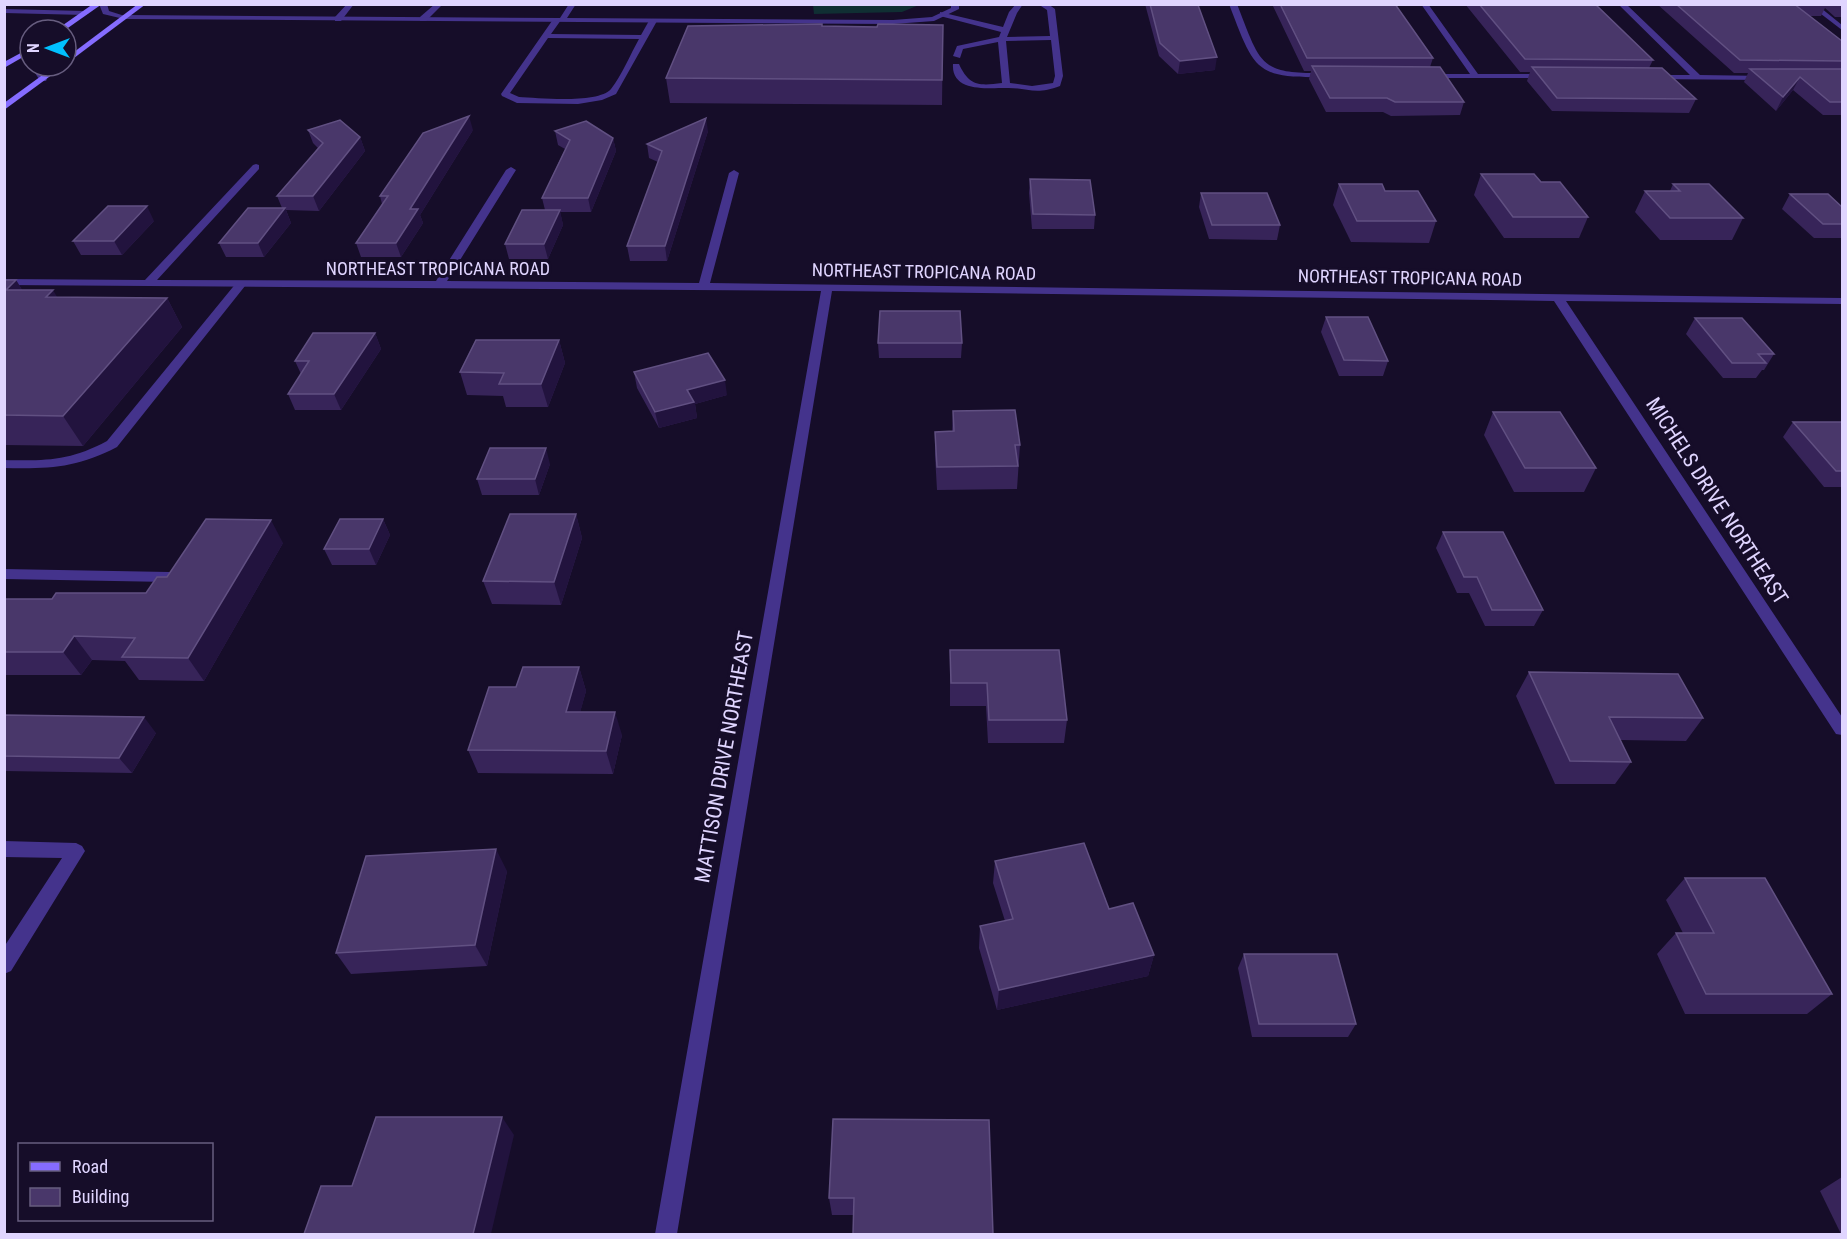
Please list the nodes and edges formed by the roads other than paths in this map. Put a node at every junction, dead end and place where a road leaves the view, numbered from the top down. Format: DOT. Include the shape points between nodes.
graph roads {
  1 [pos="12,4"];
  2 [pos="101,4"];
  3 [pos="143,4"];
  4 [pos="351,4"];
  5 [pos="440,4"];
  6 [pos="573,4"];
  7 [pos="955,4"];
  8 [pos="1020,4"];
  9 [pos="1041,4"];
  10 [pos="1233,4"];
  11 [pos="1424,4"];
  12 [pos="1622,4"];
  13 [pos="1811,4"];
  14 [pos="4,10"];
  15 [pos="224,11"];
  16 [pos="85,13"];
  17 [pos="944,14"];
  18 [pos="124,17"];
  19 [pos="78,18"];
  20 [pos="215,18"];
  21 [pos="338,19"];
  22 [pos="423,19"];
  23 [pos="559,20"];
  24 [pos="653,21"];
  25 [pos="1842,28"];
  26 [pos="1003,35"];
  27 [pos="546,36"];
  28 [pos="644,37"];
  29 [pos="1055,38"];
  30 [pos="78,53"];
  31 [pos="18,57"];
  32 [pos="4,66"];
  33 [pos="1340,75"];
  34 [pos="1419,76"];
  35 [pos="1476,76"];
  36 [pos="1557,76"];
  37 [pos="1639,77"];
  38 [pos="1697,77"];
  39 [pos="45,78"];
  40 [pos="1776,78"];
  41 [pos="43,80"];
  42 [pos="1007,85"];
  43 [pos="4,108"];
  44 [pos="256,167"];
  45 [pos="511,170"];
  46 [pos="734,173"];
  47 [pos="4,282"];
  48 [pos="148,283"];
  49 [pos="241,284"];
  50 [pos="439,285"];
  51 [pos="704,286"];
  52 [pos="827,288"];
  53 [pos="1557,296"];
  54 [pos="1842,301"];
  55 [pos="4,464"];
  56 [pos="4,574"];
  57 [pos="169,578"];
  58 [pos="1842,729"];
  59 [pos="4,849"];
  60 [pos="4,965"];
  61 [pos="666,1234"];
  1 -- 14 [label="street"];
  2 -- 16 [label="main road"];
  2 -- 18 [label="street" via="106,12"];
  3 -- 18 [label="main road"];
  4 -- 21 [label="street"];
  5 -- 22 [label="street"];
  6 -- 23 [label="street"];
  7 -- 17 [label="street" via="955,9"];
  8 -- 26 [label="street"];
  9 -- 29 [label="street" via="1051,9"];
  10 -- 33 [label="street" via="1256,61 1271,70 1295,75"];
  11 -- 35 [label="street"];
  12 -- 38 [label="street"];
  13 -- 25 [label="street"];
  14 -- 16 [label="street"];
  15 -- 20 [label="street"];
  16 -- 19 [label="main road"];
  17 -- 24 [label="street" via="934,19 893,22"];
  17 -- 26 [label="street"];
  18 -- 20 [label="street"];
  18 -- 30 [label="main road"];
  20 -- 21 [label="street"];
  21 -- 22 [label="street"];
  22 -- 23 [label="street"];
  23 -- 24 [label="street"];
  23 -- 27 [label="street"];
  24 -- 28 [label="street"];
  26 -- 29 [label="street"];
  26 -- 42 [label="street"];
  26 -- 42 [label="street" via="960,48 956,61 963,80 972,86"];
  27 -- 28 [label="street"];
  27 -- 28 [label="street" via="504,94 517,100 599,98 613,92"];
  29 -- 42 [label="street" via="1057,84 1027,89"];
  31 -- 32 [label="main road"];
  34 -- 35 [label="street"];
  35 -- 36 [label="street"];
  37 -- 38 [label="street"];
  38 -- 40 [label="street"];
  39 -- 41 [label="main road"];
  41 -- 43 [label="main road"];
  44 -- 48 [label="street"];
  45 -- 50 [label="street"];
  46 -- 51 [label="street"];
  47 -- 48 [label="street, NORTHEAST TROPICANA ROAD"];
  48 -- 49 [label="street, NORTHEAST TROPICANA ROAD"];
  49 -- 50 [label="street, NORTHEAST TROPICANA ROAD"];
  49 -- 55 [label="street" via="112,444 65,465"];
  50 -- 51 [label="street, NORTHEAST TROPICANA ROAD"];
  51 -- 52 [label="street, NORTHEAST TROPICANA ROAD"];
  52 -- 53 [label="street, NORTHEAST TROPICANA ROAD"];
  52 -- 61 [label="street, MATTISON DRIVE NORTHEAST"];
  53 -- 54 [label="street, NORTHEAST TROPICANA ROAD"];
  53 -- 58 [label="street, MICHELS DRIVE NORTHEAST"];
  56 -- 57 [label="street"];
  59 -- 60 [label="street" via="76,851"];
}
